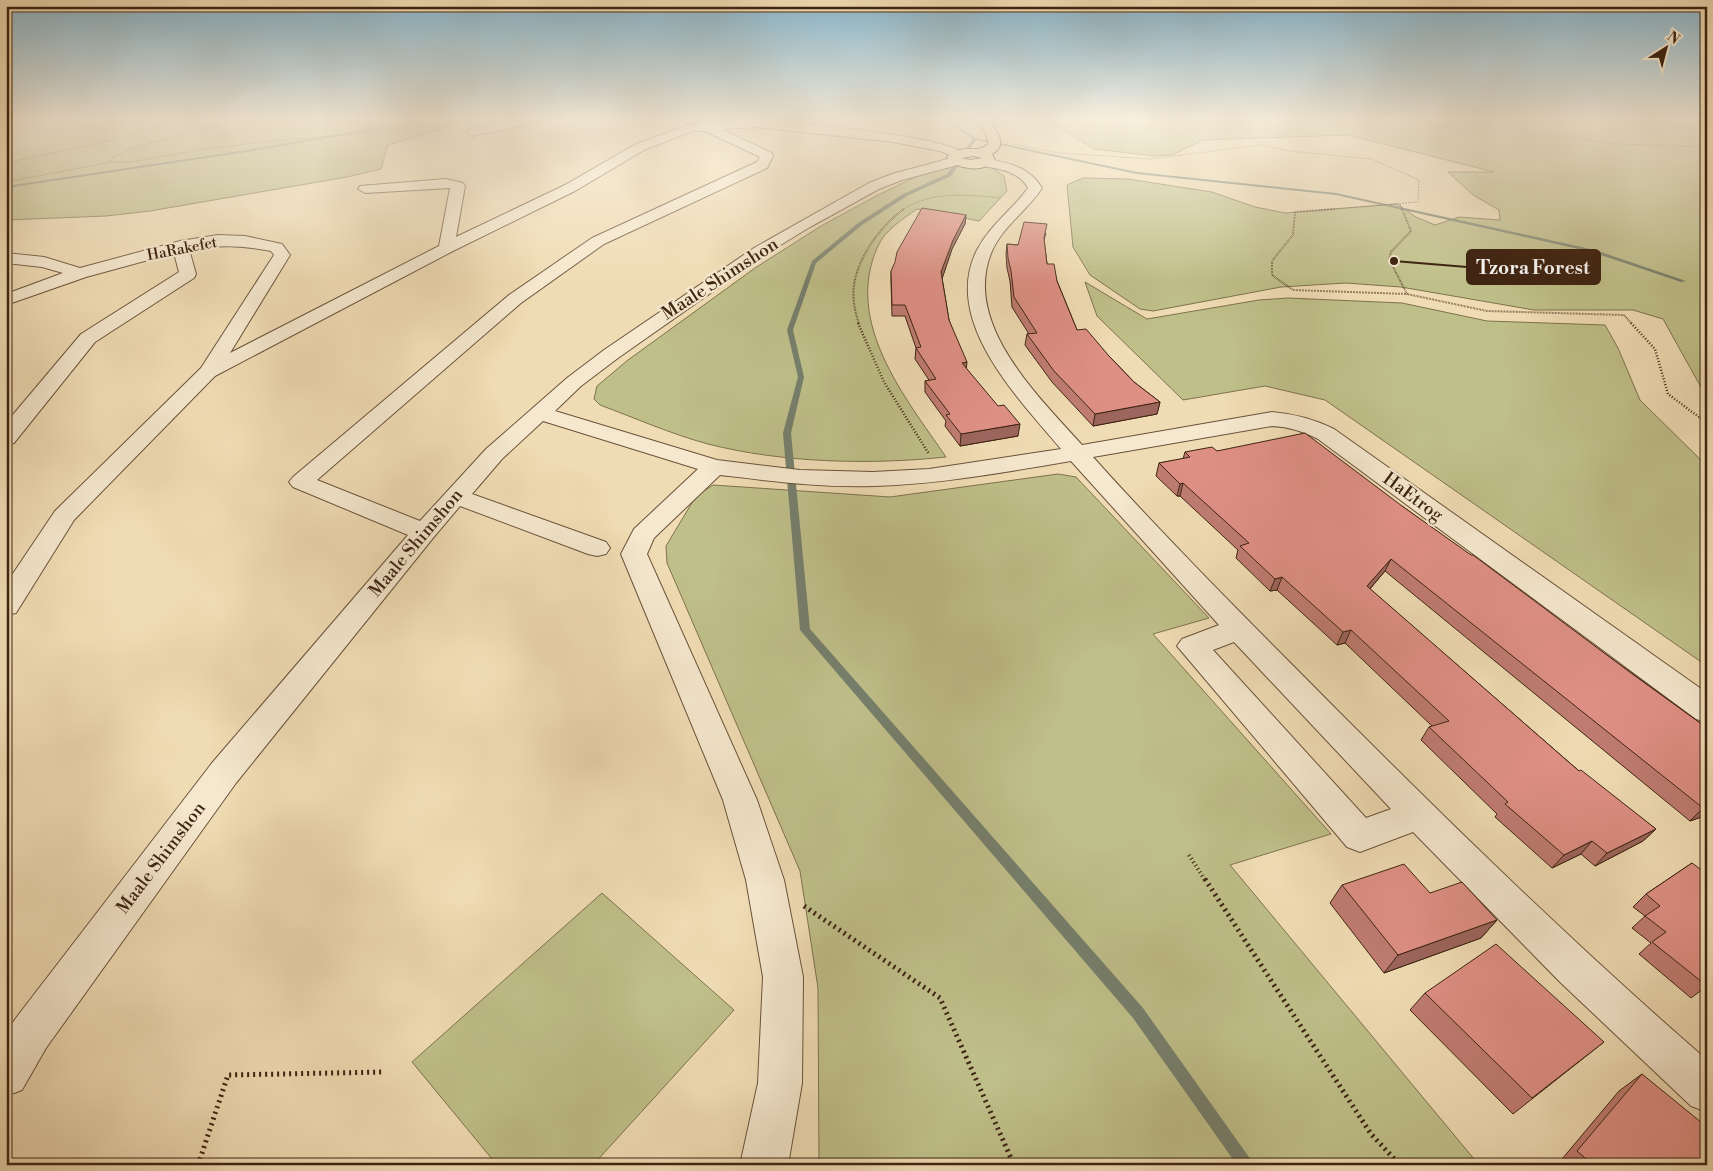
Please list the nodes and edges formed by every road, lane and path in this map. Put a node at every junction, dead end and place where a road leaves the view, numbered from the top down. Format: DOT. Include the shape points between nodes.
graph roads {
  1 [pos="50,174"];
  2 [pos="595,174"];
  3 [pos="743,174"];
  4 [pos="907,174"];
  5 [pos="1020,174"];
  6 [pos="1404,174"];
  7 [pos="6,182"];
  8 [pos="365,189"];
  9 [pos="1027,201"];
  10 [pos="1400,204"];
  11 [pos="180,246"];
  12 [pos="447,248"];
  13 [pos="6,258"];
  14 [pos="80,273"];
  15 [pos="1407,294"];
  16 [pos="6,300"];
  17 [pos="208,372"];
  18 [pos="540,413"];
  19 [pos="1707,423"];
  20 [pos="6,438"];
  21 [pos="1076,453"];
  22 [pos="714,467"];
  23 [pos="943,474"];
  24 [pos="455,496"];
  25 [pos="424,532"];
  26 [pos="597,548"];
  27 [pos="6,606"];
  28 [pos="1239,629"];
  29 [pos="1707,710"];
  30 [pos="1419,814"];
  31 [pos="1189,855"];
  32 [pos="765,880"];
  33 [pos="384,1072"];
  34 [pos="6,1074"];
  35 [pos="1707,1090"];
  36 [pos="198,1165"];
  37 [pos="764,1165"];
  38 [pos="1014,1165"];
  39 [pos="1400,1165"];
  1 -- 7 [label="path"];
  2 -- 12 [label="street"];
  3 -- 25 [label="street" via="598,241 515,299 301,482"];
  4 -- 18 [label="street, Maale Shimshon" via="874,186 805,224 720,277 574,382"];
  5 -- 9 [label="street" via="1032,180 1035,188"];
  6 -- 10 [label="path" via="1419,180 1418,202"];
  8 -- 12 [label="street" via="446,183 458,186"];
  9 -- 21 [label="street" via="1006,220 985,249 976,280 979,306 983,323 1009,372"];
  9 -- 23 [label="path" via="969,195 924,198 908,206 885,225 862,261 854,286 856,314 868,350 898,410"];
  10 -- 15 [label="path" via="1412,231 1391,252 1389,259"];
  10 -- 15 [label="path" via="1295,212 1293,235 1272,261 1272,275 1294,290"];
  11 -- 14 [label="street, HaRakefet"];
  11 -- 17 [label="street, HaRakefet" via="218,240 245,241 276,248 282,255"];
  11 -- 20 [label="street" via="188,274 88,338"];
  12 -- 17 [label="street"];
  13 -- 14 [label="street" via="44,262"];
  14 -- 16 [label="street, HaRakefet"];
  15 -- 19 [label="path" via="1487,311 1624,315 1655,349 1668,394"];
  17 -- 27 [label="street" via="64,516"];
  18 -- 22 [label="street, HaEtrog"];
  18 -- 24 [label="street, Maale Shimshon" via="494,454"];
  21 -- 23 [label="street, HaEtrog"];
  21 -- 28 [label="street"];
  21 -- 29 [label="street, HaEtrog" via="1272,419 1305,424 1326,434"];
  22 -- 23 [label="street, HaEtrog" via="828,478 873,479"];
  22 -- 32 [label="street" via="643,535 634,554 740,800"];
  24 -- 25 [label="street, Maale Shimshon"];
  24 -- 26 [label="street"];
  25 -- 34 [label="street, Maale Shimshon" via="224,773 31,1034"];
  28 -- 30 [label="street"];
  28 -- 30 [label="street" via="1192,646 1360,836"];
  30 -- 35 [label="street" via="1645,1036"];
  31 -- 39 [label="path" via="1371,1134"];
  32 -- 37 [label="street" via="783,977 780,1083"];
  32 -- 38 [label="path" via="940,998"];
  33 -- 36 [label="path" via="228,1075"];
}
